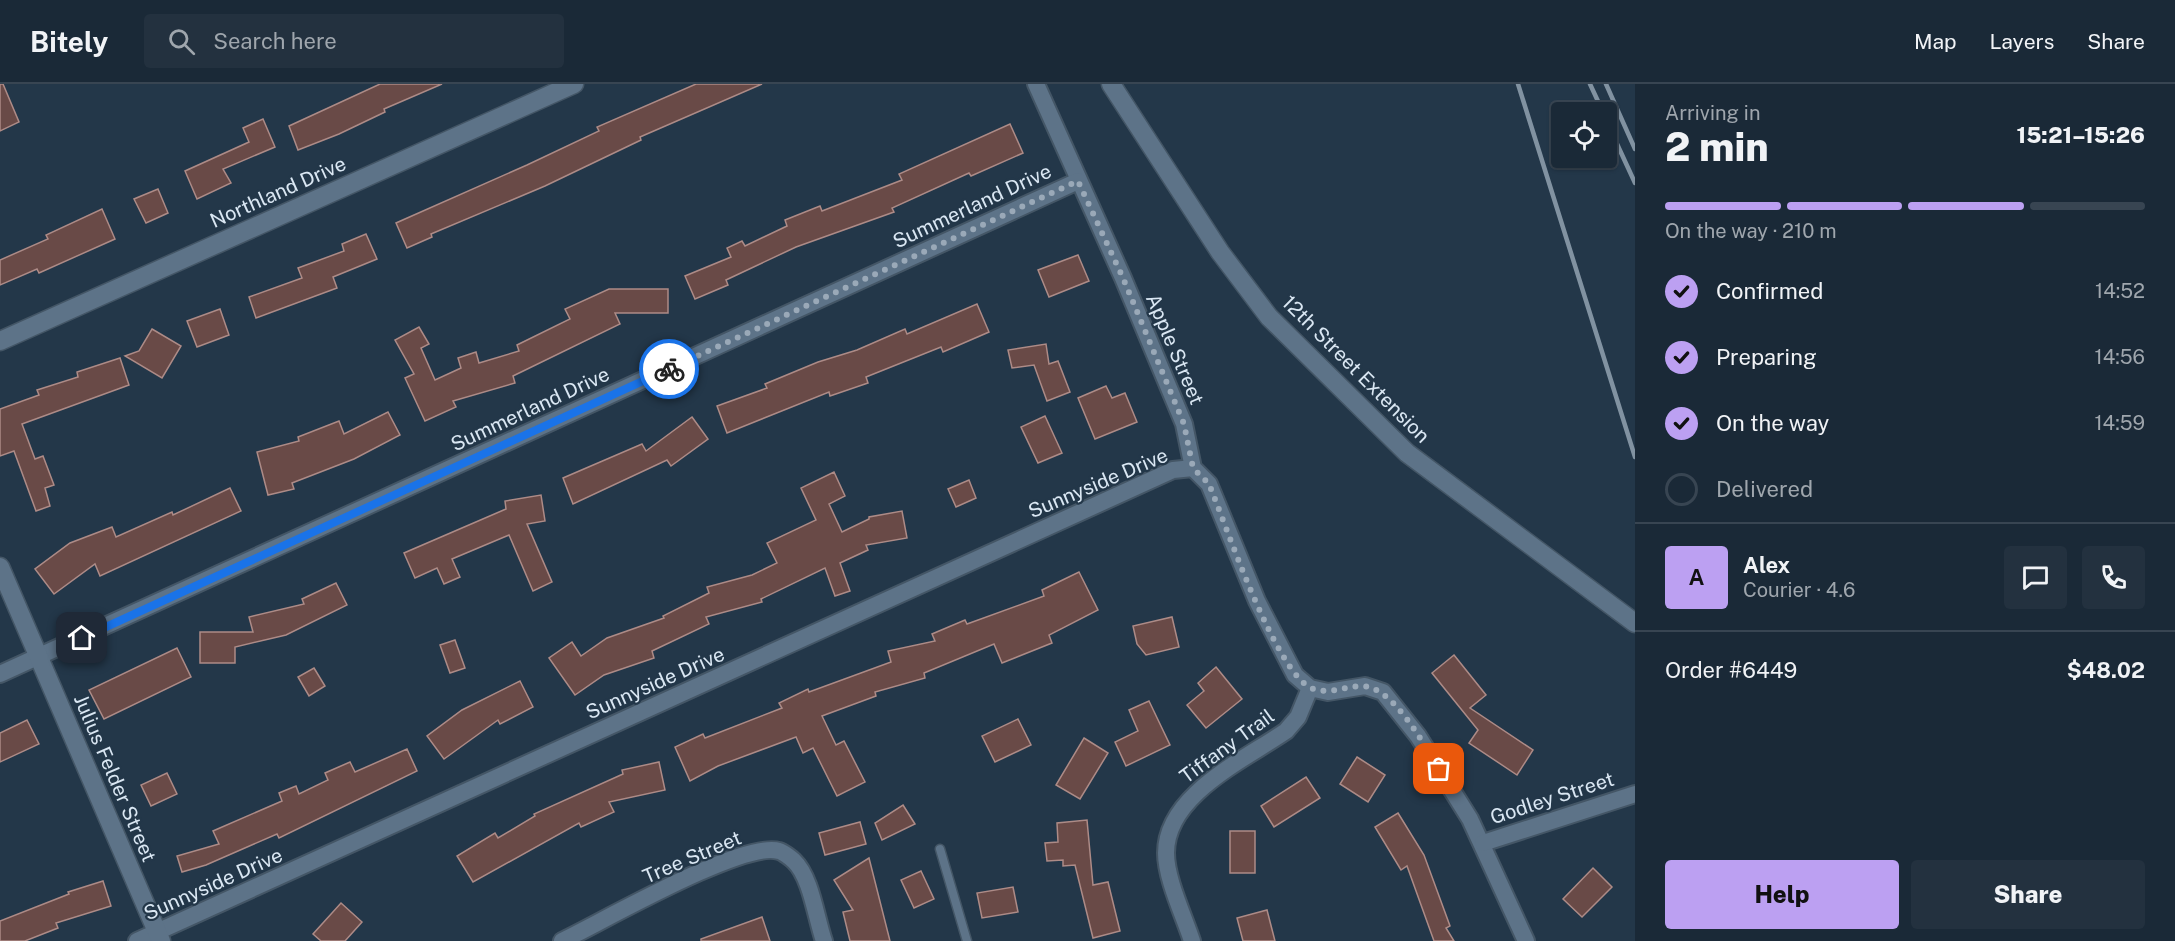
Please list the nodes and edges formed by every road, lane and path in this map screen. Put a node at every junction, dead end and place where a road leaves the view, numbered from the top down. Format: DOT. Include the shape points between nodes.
graph roads {
  1 [pos="574,84"];
  2 [pos="1036,84"];
  3 [pos="1111,84"];
  4 [pos="1078,181"];
  5 [pos="0,341"];
  6 [pos="1193,468"];
  7 [pos="0,567"];
  8 [pos="1635,623"];
  9 [pos="39,658"];
  10 [pos="0,674"];
  11 [pos="1310,688"];
  12 [pos="1635,794"];
  13 [pos="1483,843"];
  14 [pos="940,849"];
  15 [pos="159,937"];
  16 [pos="136,941"];
  17 [pos="562,941"];
  18 [pos="824,941"];
  19 [pos="967,941"];
  20 [pos="1192,941"];
  21 [pos="1526,941"];
  1 -- 5 [label="street, Northland Drive"];
  2 -- 4 [label="street, Apple Street"];
  3 -- 8 [label="street, 12th Street Extension" via="1220,252 1269,317 1407,453"];
  4 -- 6 [label="street, Apple Street" via="1184,424"];
  4 -- 9 [label="street, Summerland Drive"];
  6 -- 11 [label="street, Apple Street" via="1209,484 1275,641 1295,675"];
  6 -- 15 [label="street, Sunnyside Drive" via="1173,470"];
  7 -- 9 [label="street, Julius Felder Street"];
  9 -- 10 [label="street, Summerland Drive"];
  9 -- 15 [label="street, Julius Felder Street"];
  11 -- 13 [label="street" via="1328,692 1365,686 1383,692 1418,736"];
  11 -- 20 [label="street, Tiffany Trail" via="1298,717 1286,731 1187,800 1174,819 1165,855"];
  12 -- 13 [label="street, Godley Street"];
  13 -- 21 [label="street"];
  14 -- 19 [label="lane"];
  15 -- 16 [label="street, Sunnyside Drive"];
  17 -- 18 [label="street, Tree Street" via="719,865 754,852 779,850 806,876"];
}
